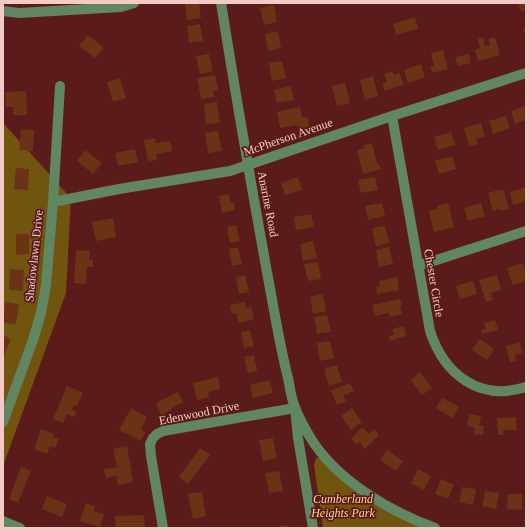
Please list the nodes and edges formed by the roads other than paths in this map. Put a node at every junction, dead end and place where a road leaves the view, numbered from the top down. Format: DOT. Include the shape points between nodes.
graph roads {
  1 [pos="134,3"];
  2 [pos="221,3"];
  3 [pos="3,12"];
  4 [pos="526,73"];
  5 [pos="60,86"];
  6 [pos="392,116"];
  7 [pos="248,164"];
  8 [pos="53,202"];
  9 [pos="526,231"];
  10 [pos="418,266"];
  11 [pos="526,387"];
  12 [pos="295,408"];
  13 [pos="3,422"];
  14 [pos="3,521"];
  15 [pos="20,528"];
  16 [pos="163,528"];
  17 [pos="313,528"];
  18 [pos="435,528"];
  1 -- 3 [label="street" via="122,7"];
  2 -- 7 [label="street, Anarine Road"];
  4 -- 6 [label="street, McPherson Avenue"];
  5 -- 8 [label="street, Shadowlawn Drive"];
  6 -- 7 [label="street, McPherson Avenue"];
  6 -- 10 [label="street, Chester Circle"];
  7 -- 8 [label="street, McPherson Avenue" via="230,171"];
  7 -- 12 [label="street, Anarine Road" via="284,364"];
  8 -- 13 [label="street, Shadowlawn Drive" via="41,313"];
  9 -- 10 [label="street"];
  10 -- 11 [label="street, Chester Circle" via="430,331 436,348 446,364 465,381 482,388 506,391"];
  12 -- 16 [label="street, Edenwood Drive" via="178,428 152,438 151,456"];
  12 -- 17 [label="street, Anarine Road"];
  12 -- 18 [label="street, Anarine Road" via="322,453 349,479 395,510"];
  14 -- 15 [label="street"];
}
